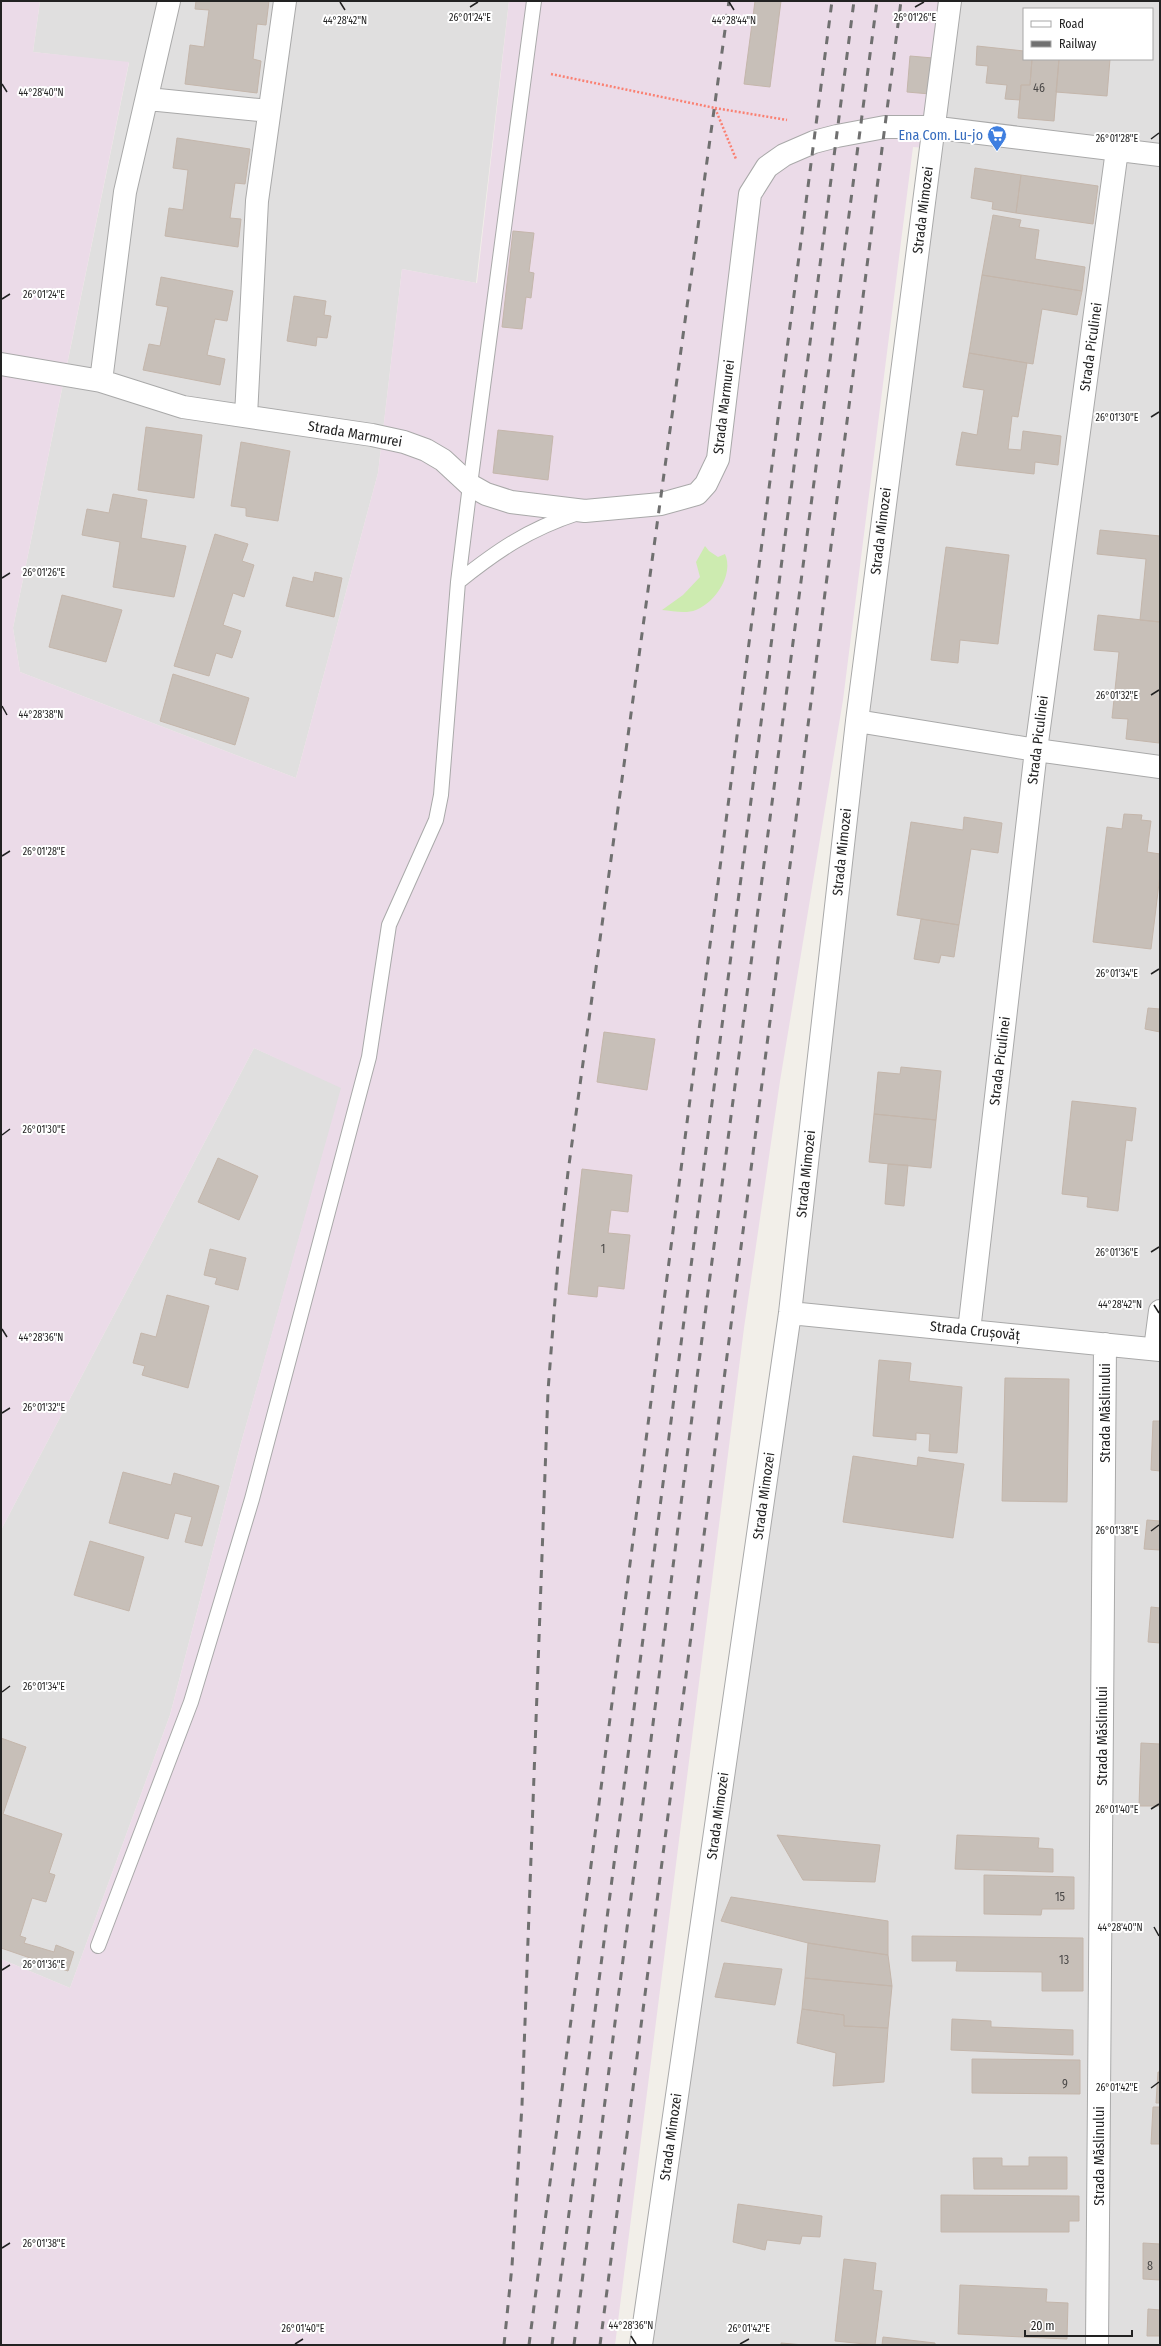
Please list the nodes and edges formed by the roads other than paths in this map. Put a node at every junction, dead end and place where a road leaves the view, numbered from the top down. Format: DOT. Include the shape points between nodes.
graph roads {
  1 [pos="169,1"];
  2 [pos="285,1"];
  3 [pos="534,1"];
  4 [pos="950,1"];
  5 [pos="148,98"];
  6 [pos="269,111"];
  7 [pos="934,128"];
  8 [pos="1117,150"];
  9 [pos="1160,154"];
  10 [pos="1,364"];
  11 [pos="101,380"];
  12 [pos="246,416"];
  13 [pos="470,485"];
  14 [pos="585,511"];
  15 [pos="458,582"];
  16 [pos="857,721"];
  17 [pos="1036,750"];
  18 [pos="1160,767"];
  19 [pos="1160,1311"];
  20 [pos="790,1313"];
  21 [pos="969,1331"];
  22 [pos="1105,1344"];
  23 [pos="1158,1349"];
  24 [pos="98,1946"];
  25 [pos="641,2345"];
  26 [pos="1097,2345"];
  1 -- 5 [label="street"];
  2 -- 6 [label="street"];
  3 -- 13 [label="lane" via="523,68"];
  4 -- 7 [label="street, Strada Mimozei"];
  5 -- 6 [label="street"];
  5 -- 11 [label="street" via="125,192"];
  6 -- 12 [label="street" via="256,201"];
  7 -- 8 [label="street, Strada Marmurei"];
  7 -- 14 [label="street, Strada Marmurei" via="884,127 860,130 814,142 784,155 766,167 750,194 718,459 713,471 697,494 684,499 661,504"];
  7 -- 16 [label="street, Strada Mimozei"];
  8 -- 9 [label="street, Strada Marmurei"];
  8 -- 17 [label="street, Strada Piculinei"];
  10 -- 11 [label="street, Strada Marmurei"];
  11 -- 12 [label="street, Strada Marmurei" via="183,407"];
  12 -- 13 [label="street, Strada Marmurei" via="404,442 443,460"];
  13 -- 14 [label="street, Strada Marmurei" via="486,494 511,502"];
  13 -- 15 [label="lane"];
  14 -- 15 [label="lane" via="545,524 520,537"];
  15 -- 24 [label="lane" via="441,795 436,820 389,925 369,1057 252,1499 191,1702"];
  16 -- 17 [label="street"];
  16 -- 20 [label="street, Strada Mimozei"];
  17 -- 18 [label="street"];
  17 -- 21 [label="street, Strada Piculinei"];
  19 -- 23 [label="street"];
  20 -- 21 [label="street, Strada Crușovăț"];
  20 -- 25 [label="street, Strada Mimozei"];
  21 -- 22 [label="street, Strada Crușovăț"];
  22 -- 23 [label="street, Strada Crușovăț"];
  22 -- 26 [label="street, Strada Măslinului"];
}
